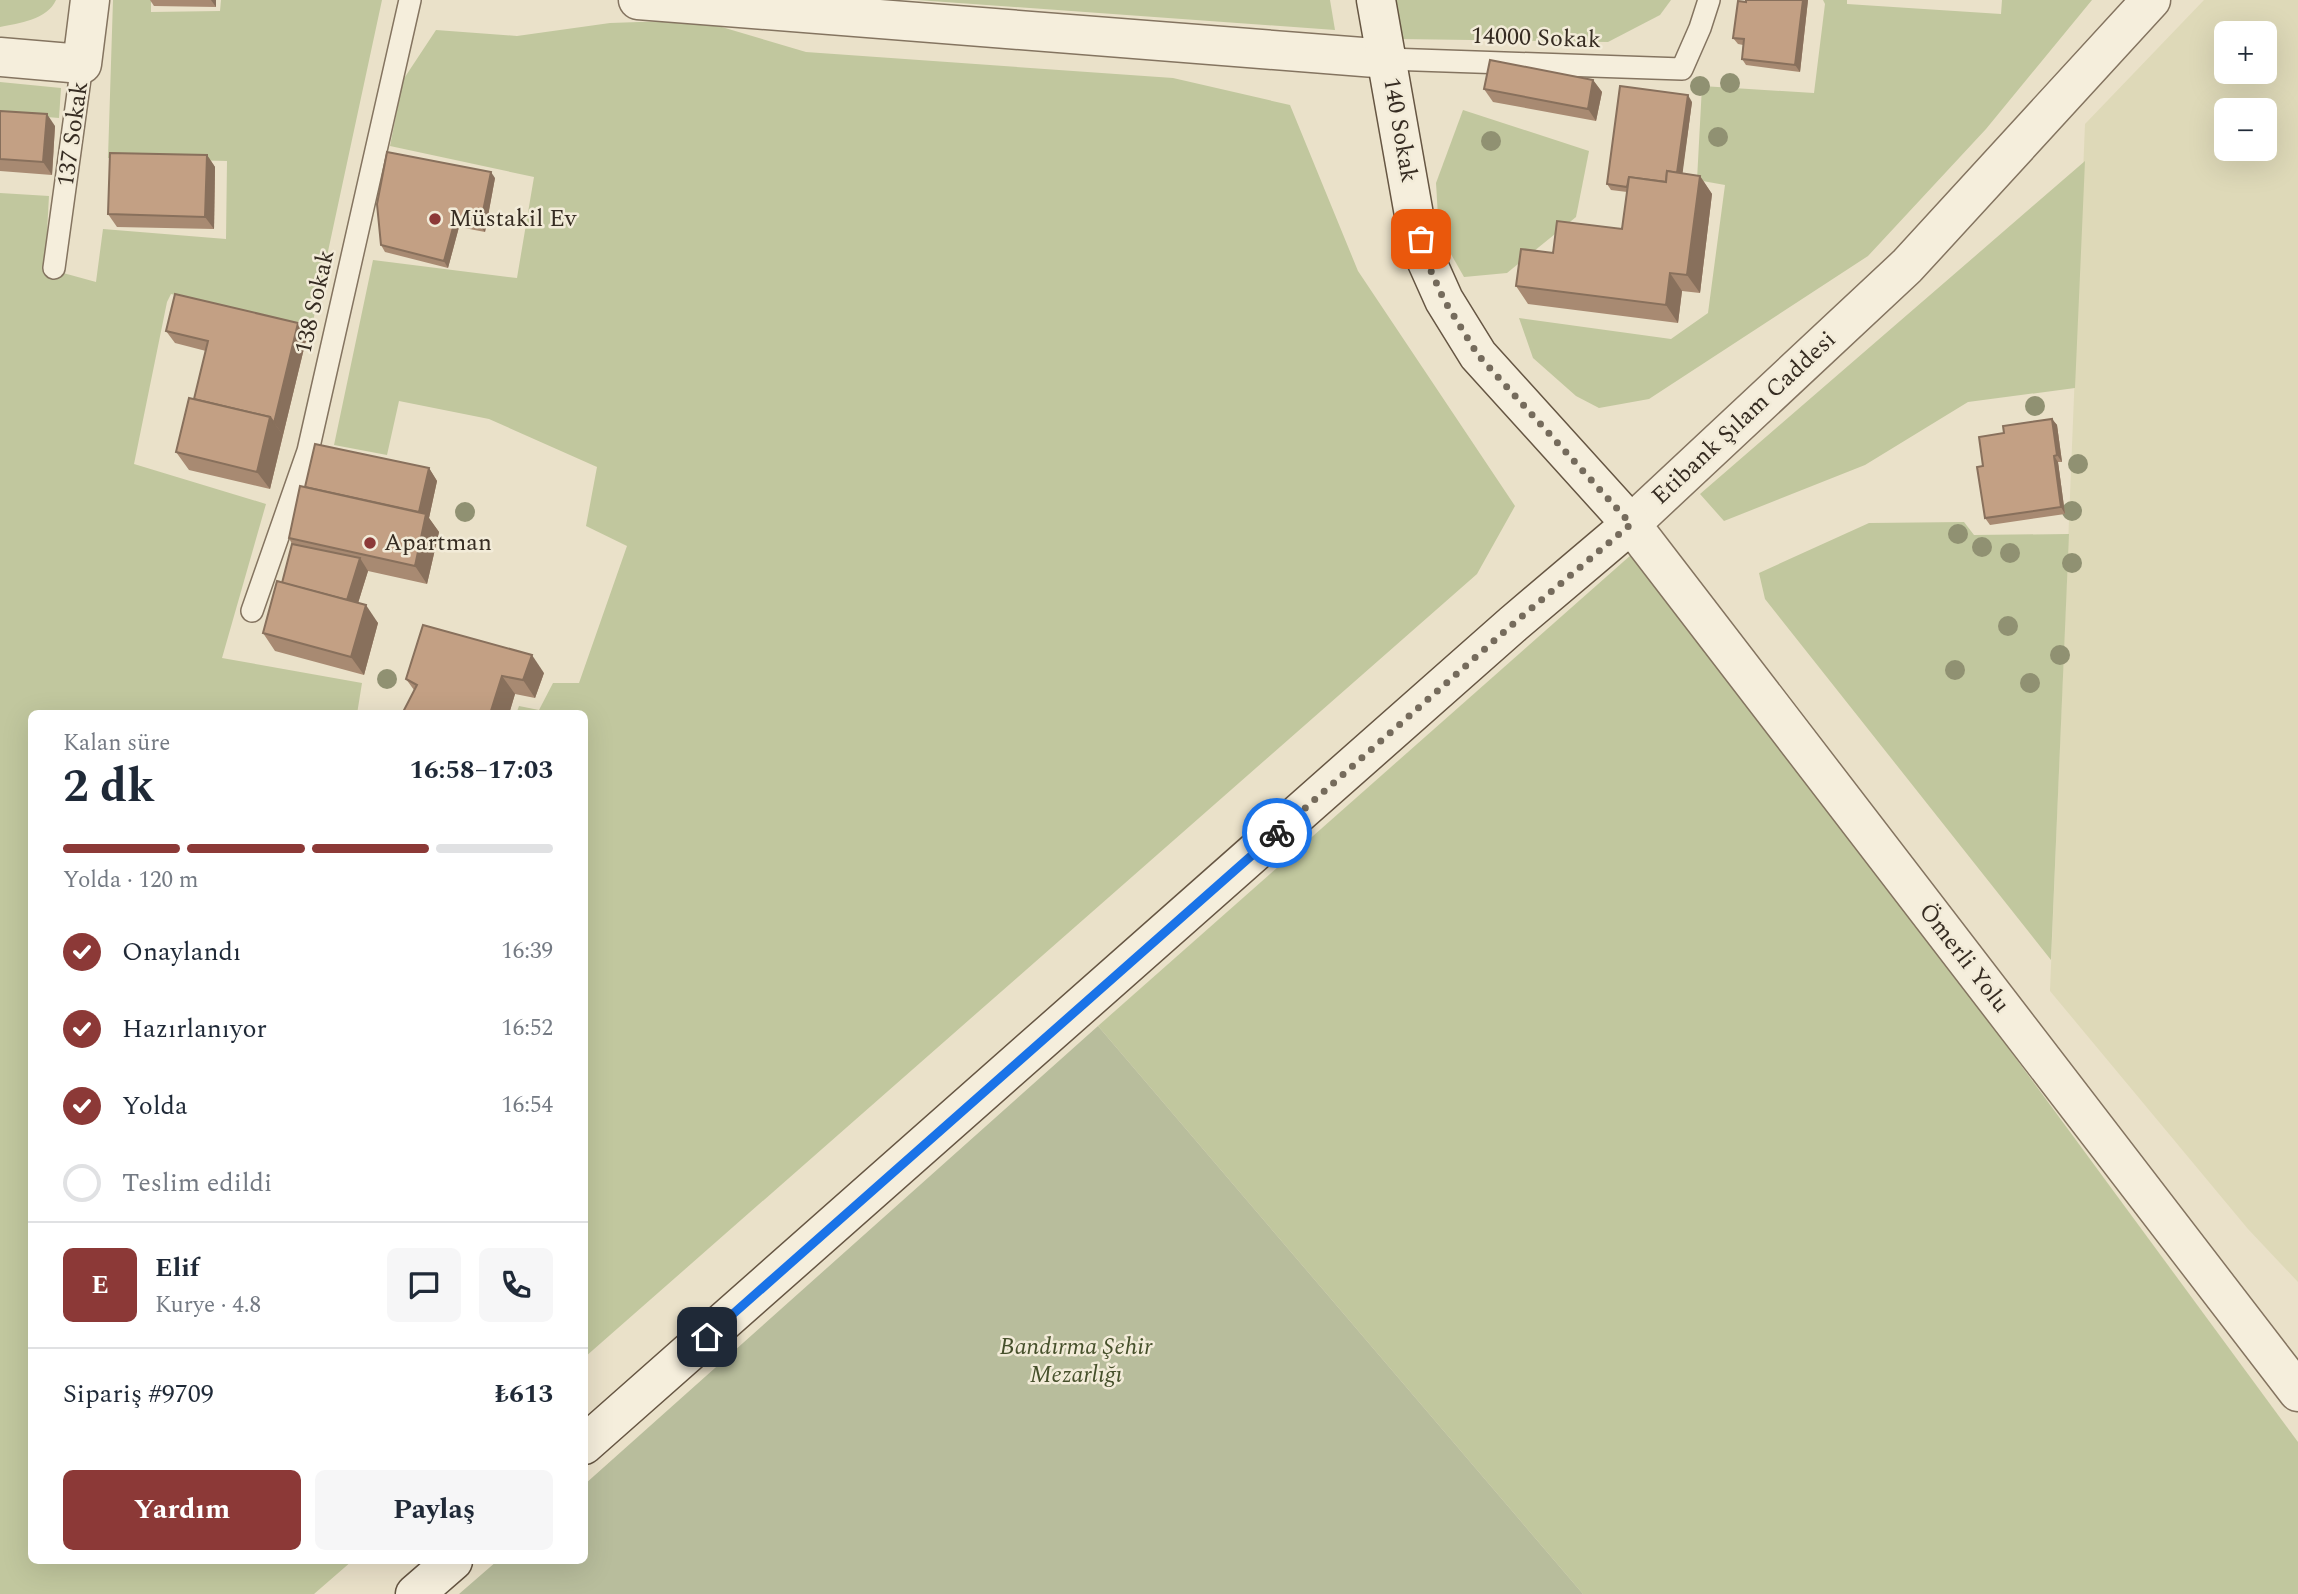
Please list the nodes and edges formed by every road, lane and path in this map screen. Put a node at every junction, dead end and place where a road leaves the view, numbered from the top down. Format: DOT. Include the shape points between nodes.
graph roads {
  1 [pos="90,0"];
  2 [pos="410,0"];
  3 [pos="638,0"];
  4 [pos="1376,0"];
  5 [pos="1709,0"];
  6 [pos="2151,0"];
  7 [pos="0,57"];
  8 [pos="1388,59"];
  9 [pos="82,64"];
  10 [pos="54,268"];
  11 [pos="1631,524"];
  12 [pos="252,611"];
  13 [pos="2298,1392"];
  14 [pos="588,1441"];
  15 [pos="450,1564"];
  16 [pos="415,1594"];
  1 -- 9 [label="street, 137 Sokak"];
  2 -- 12 [label="lane, 138 Sokak" via="308,451"];
  3 -- 8 [label="street"];
  4 -- 8 [label="street, 140 Sokak"];
  5 -- 8 [label="lane, 14000 Sokak" via="1682,69"];
  6 -- 11 [label="street, Etibank Şılam Caddesi" via="1907,265"];
  7 -- 9 [label="street"];
  8 -- 11 [label="street, 140 Sokak" via="1414,215 1444,300 1478,355"];
  9 -- 10 [label="lane, 137 Sokak"];
  11 -- 13 [label="street, Ömerli Yolu"];
  11 -- 14 [label="street, Etibank Şılam Caddesi"];
  15 -- 16 [label="street"];
}
